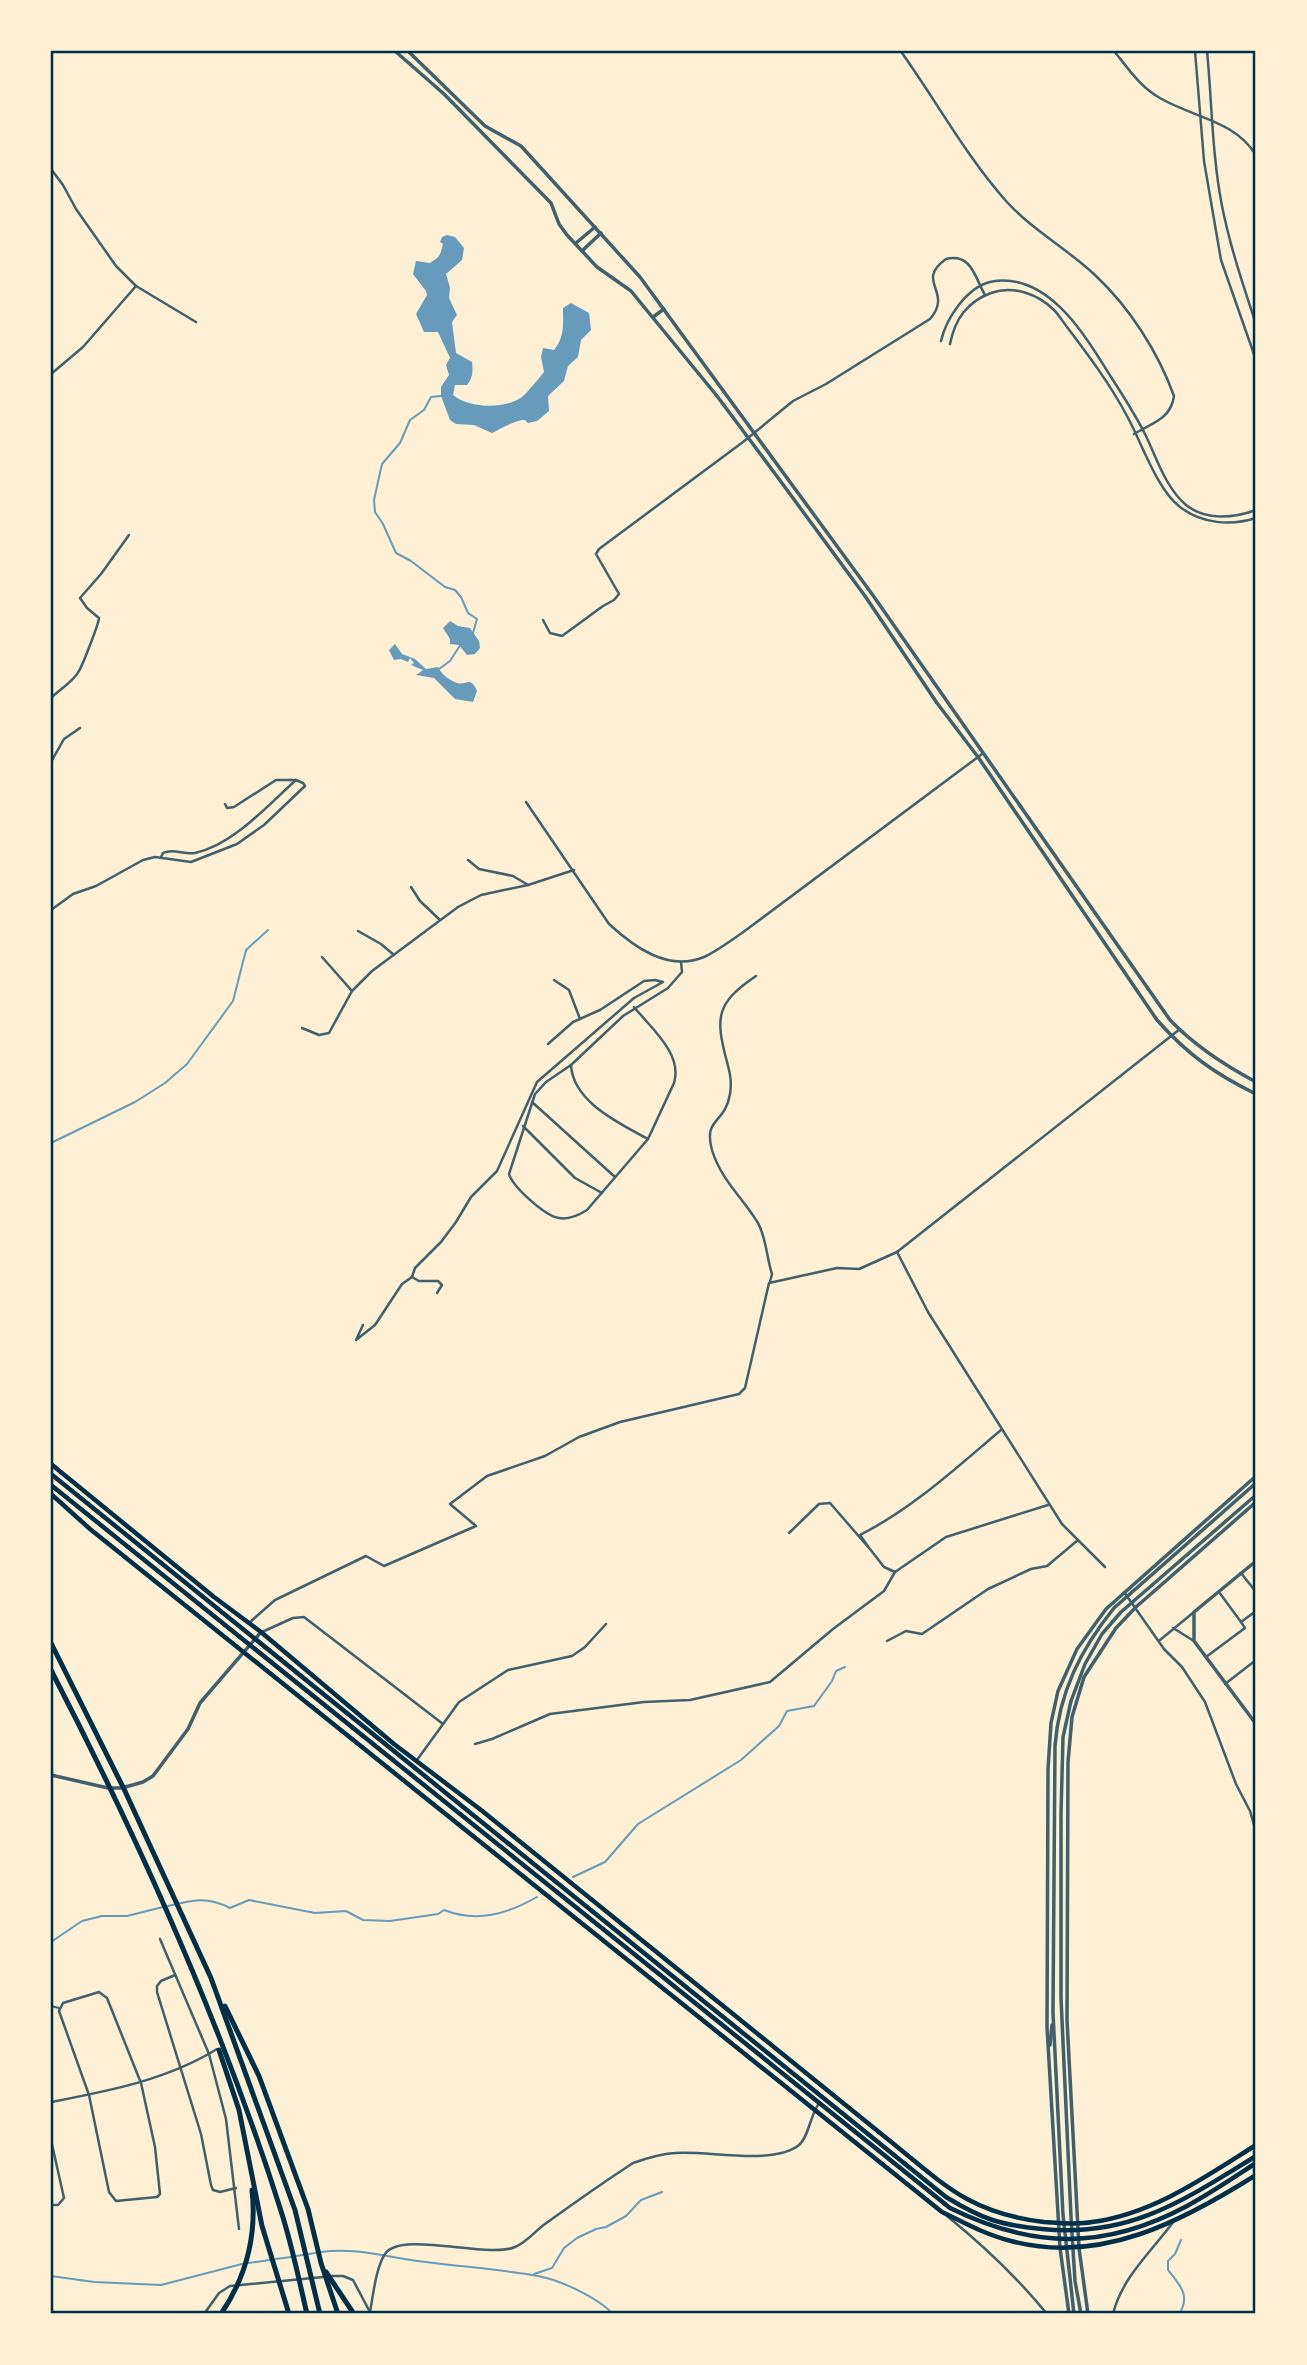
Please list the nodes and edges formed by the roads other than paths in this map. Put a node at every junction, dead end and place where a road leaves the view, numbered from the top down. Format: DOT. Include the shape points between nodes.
graph roads {
  1 [pos="396,51"];
  2 [pos="408,51"];
  3 [pos="1114,51"];
  4 [pos="1195,51"];
  5 [pos="1207,51"];
  6 [pos="902,53"];
  7 [pos="449,90"];
  8 [pos="444,94"];
  9 [pos="459,100"];
  10 [pos="454,105"];
  11 [pos="1201,117"];
  12 [pos="1213,121"];
  13 [pos="1256,155"];
  14 [pos="51,169"];
  15 [pos="595,227"];
  16 [pos="601,233"];
  17 [pos="576,243"];
  18 [pos="582,251"];
  19 [pos="136,286"];
  20 [pos="980,287"];
  21 [pos="985,295"];
  22 [pos="664,309"];
  23 [pos="653,317"];
  24 [pos="196,322"];
  25 [pos="1256,324"];
  26 [pos="941,341"];
  27 [pos="950,344"];
  28 [pos="1256,360"];
  29 [pos="51,374"];
  30 [pos="723,391"];
  31 [pos="717,396"];
  32 [pos="1143,429"];
  33 [pos="1134,433"];
  34 [pos="754,434"];
  35 [pos="748,438"];
  36 [pos="1256,510"];
  37 [pos="1256,519"];
  38 [pos="129,535"];
  39 [pos="543,620"];
  40 [pos="51,698"];
  41 [pos="79,728"];
  42 [pos="984,752"];
  43 [pos="978,757"];
  44 [pos="51,762"];
  45 [pos="296,780"];
  46 [pos="526,802"];
  47 [pos="225,804"];
  48 [pos="162,857"];
  49 [pos="468,860"];
  50 [pos="574,870"];
  51 [pos="528,885"];
  52 [pos="411,887"];
  53 [pos="51,910"];
  54 [pos="440,920"];
  55 [pos="358,931"];
  56 [pos="394,955"];
  57 [pos="322,957"];
  58 [pos="681,962"];
  59 [pos="756,976"];
  60 [pos="554,980"];
  61 [pos="352,991"];
  62 [pos="634,1007"];
  63 [pos="580,1018"];
  64 [pos="302,1028"];
  65 [pos="1180,1030"];
  66 [pos="1172,1037"];
  67 [pos="548,1044"];
  68 [pos="571,1065"];
  69 [pos="1256,1082"];
  70 [pos="1256,1094"];
  71 [pos="532,1102"];
  72 [pos="523,1126"];
  73 [pos="648,1139"];
  74 [pos="616,1178"];
  75 [pos="602,1193"];
  76 [pos="897,1252"];
  77 [pos="412,1277"];
  78 [pos="769,1283"];
  79 [pos="437,1293"];
  80 [pos="363,1325"];
  81 [pos="1001,1430"];
  82 [pos="51,1464"];
  83 [pos="51,1474"];
  84 [pos="1256,1476"];
  85 [pos="1256,1483"];
  86 [pos="51,1486"];
  87 [pos="51,1494"];
  88 [pos="1256,1495"];
  89 [pos="1256,1502"];
  90 [pos="1049,1504"];
  91 [pos="789,1533"];
  92 [pos="1078,1540"];
  93 [pos="869,1548"];
  94 [pos="1256,1561"];
  95 [pos="1105,1567"];
  96 [pos="895,1572"];
  97 [pos="1241,1573"];
  98 [pos="1219,1592"];
  99 [pos="1256,1592"];
  100 [pos="1126,1594"];
  101 [pos="1132,1602"];
  102 [pos="1136,1607"];
  103 [pos="1256,1611"];
  104 [pos="1194,1612"];
  105 [pos="1241,1622"];
  106 [pos="249,1623"];
  107 [pos="606,1624"];
  108 [pos="1173,1628"];
  109 [pos="261,1632"];
  110 [pos="256,1637"];
  111 [pos="1160,1640"];
  112 [pos="887,1641"];
  113 [pos="1194,1641"];
  114 [pos="51,1643"];
  115 [pos="249,1644"];
  116 [pos="244,1651"];
  117 [pos="1206,1657"];
  118 [pos="1256,1660"];
  119 [pos="51,1670"];
  120 [pos="1225,1684"];
  121 [pos="443,1724"];
  122 [pos="1256,1724"];
  123 [pos="475,1744"];
  124 [pos="416,1760"];
  125 [pos="51,1776"];
  126 [pos="1256,1832"];
  127 [pos="160,1939"];
  128 [pos="175,1975"];
  129 [pos="211,1978"];
  130 [pos="196,1984"];
  131 [pos="51,2006"];
  132 [pos="59,2008"];
  133 [pos="1053,2012"];
  134 [pos="1066,2021"];
  135 [pos="216,2050"];
  136 [pos="209,2054"];
  137 [pos="1062,2056"];
  138 [pos="1049,2058"];
  139 [pos="180,2068"];
  140 [pos="141,2082"];
  141 [pos="829,2091"];
  142 [pos="89,2095"];
  143 [pos="825,2097"];
  144 [pos="51,2102"];
  145 [pos="818,2104"];
  146 [pos="814,2110"];
  147 [pos="51,2140"];
  148 [pos="1256,2145"];
  149 [pos="247,2149"];
  150 [pos="1256,2156"];
  151 [pos="1256,2163"];
  152 [pos="1256,2175"];
  153 [pos="236,2188"];
  154 [pos="51,2205"];
  155 [pos="1188,2206"];
  156 [pos="942,2212"];
  157 [pos="1174,2221"];
  158 [pos="1059,2223"];
  159 [pos="1078,2223"];
  160 [pos="239,2229"];
  161 [pos="1059,2231"];
  162 [pos="1078,2231"];
  163 [pos="1079,2239"];
  164 [pos="1060,2240"];
  165 [pos="1060,2248"];
  166 [pos="1079,2248"];
  167 [pos="321,2263"];
  168 [pos="370,2313"];
  169 [pos="204,2314"];
  170 [pos="221,2314"];
  171 [pos="289,2314"];
  172 [pos="307,2314"];
  173 [pos="320,2314"];
  174 [pos="338,2314"];
  175 [pos="354,2314"];
  176 [pos="1047,2314"];
  177 [pos="1069,2314"];
  178 [pos="1074,2314"];
  179 [pos="1081,2314"];
  180 [pos="1088,2314"];
  181 [pos="1113,2314"];
  1 -- 8 [label="street"];
  2 -- 7 [label="street"];
  3 -- 11 [label="street" via="1143,86"];
  4 -- 11 [label="street"];
  5 -- 12 [label="street"];
  6 -- 32 [label="street" via="1007,202 1096,275 1141,331 1174,396 1170,412"];
  7 -- 8 [label="street"];
  7 -- 9 [label="street"];
  8 -- 10 [label="street"];
  9 -- 10 [label="street"];
  9 -- 15 [label="street" via="485,126 521,146"];
  10 -- 17 [label="street" via="551,203 559,223"];
  11 -- 12 [label="street"];
  11 -- 28 [label="street" via="1221,260"];
  12 -- 13 [label="street" via="1247,140"];
  12 -- 25 [label="street" via="1222,204"];
  14 -- 19 [label="street" via="116,266"];
  15 -- 16 [label="street"];
  15 -- 17 [label="street"];
  16 -- 18 [label="street"];
  16 -- 22 [label="street"];
  17 -- 18 [label="street"];
  18 -- 23 [label="street" via="606,276 626,286"];
  19 -- 24 [label="street"];
  19 -- 29 [label="street" via="83,347"];
  20 -- 21 [label="street"];
  20 -- 26 [label="street" via="953,314"];
  20 -- 32 [label="street" via="1015,282 1051,298 1087,338"];
  20 -- 34 [label="street" via="967,262 946,259 933,272 939,297 938,310 930,319 793,401"];
  21 -- 27 [label="street" via="965,308"];
  21 -- 33 [label="street" via="1000,289 1024,291 1055,310 1100,371"];
  22 -- 23 [label="street"];
  22 -- 30 [label="street"];
  23 -- 31 [label="street"];
  30 -- 31 [label="street"];
  30 -- 34 [label="street"];
  31 -- 35 [label="street"];
  32 -- 33 [label="street"];
  32 -- 36 [label="street" via="1169,484 1188,506 1223,517"];
  33 -- 37 [label="street" via="1167,495 1180,508 1196,517 1229,524"];
  34 -- 35 [label="street"];
  34 -- 42 [label="street"];
  35 -- 39 [label="street" via="599,549 596,554 619,594 614,600 562,636 550,633"];
  35 -- 43 [label="street"];
  38 -- 40 [label="street" via="80,598 100,623 79,672"];
  41 -- 44 [label="street" via="64,739"];
  42 -- 43 [label="street"];
  42 -- 65 [label="street"];
  43 -- 58 [label="street" via="742,933 703,957"];
  43 -- 66 [label="street"];
  45 -- 47 [label="street" via="276,780 234,807"];
  45 -- 48 [label="street" via="237,833 194,853 168,850"];
  45 -- 48 [label="street" via="305,786 302,792 245,840 191,862"];
  46 -- 50 [label="street"];
  48 -- 53 [label="street" via="128,866"];
  49 -- 51 [label="street" via="479,869 513,876"];
  50 -- 51 [label="street"];
  50 -- 58 [label="street" via="625,939 650,955"];
  51 -- 54 [label="street" via="481,895"];
  52 -- 54 [label="street"];
  54 -- 56 [label="street"];
  55 -- 56 [label="street"];
  56 -- 61 [label="street"];
  57 -- 61 [label="street"];
  58 -- 62 [label="street" via="682,972 667,988"];
  59 -- 78 [label="street" via="726,1000 720,1018 731,1090 728,1108 709,1132 721,1171 760,1225 772,1275"];
  60 -- 63 [label="street" via="569,990"];
  61 -- 64 [label="street" via="329,1033 319,1035"];
  62 -- 68 [label="street"];
  62 -- 73 [label="street" via="676,1065 674,1083"];
  63 -- 67 [label="street"];
  63 -- 77 [label="street" via="644,981 663,982 634,999 537,1082 497,1171 471,1197"];
  65 -- 66 [label="street"];
  65 -- 69 [label="street" via="1230,1069"];
  66 -- 70 [label="street" via="1194,1058"];
  66 -- 76 [label="street"];
  68 -- 71 [label="street" via="546,1082"];
  68 -- 73 [label="street" via="572,1077 600,1111"];
  71 -- 72 [label="street"];
  71 -- 74 [label="street"];
  72 -- 75 [label="street" via="575,1178"];
  72 -- 75 [label="street" via="509,1174 537,1206 559,1219 570,1217 587,1210"];
  73 -- 74 [label="street"];
  74 -- 75 [label="street"];
  76 -- 78 [label="street" via="859,1269 837,1268"];
  76 -- 81 [label="street" via="928,1312"];
  77 -- 79 [label="street" via="438,1281 442,1284"];
  77 -- 80 [label="street" via="402,1284 375,1325 356,1340"];
  78 -- 106 [label="street" via="745,1388 739,1394 620,1422 487,1476 450,1504 476,1526 384,1566 366,1556 275,1600"];
  81 -- 90 [label="street"];
  81 -- 93 [label="street" via="926,1493 860,1535"];
  82 -- 106 [label="main road"];
  83 -- 110 [label="main road"];
  84 -- 100 [label="street"];
  85 -- 100 [label="street"];
  86 -- 115 [label="main road"];
  87 -- 116 [label="main road"];
  88 -- 101 [label="street"];
  89 -- 102 [label="street"];
  90 -- 92 [label="street"];
  90 -- 96 [label="street" via="946,1537"];
  91 -- 93 [label="street" via="819,1504 830,1503"];
  92 -- 95 [label="street"];
  92 -- 112 [label="street" via="1047,1566 988,1589 922,1634 906,1631"];
  93 -- 96 [label="street" via="884,1567"];
  94 -- 97 [label="street"];
  96 -- 123 [label="street" via="884,1591 770,1682 690,1700 550,1714"];
  97 -- 98 [label="street"];
  97 -- 99 [label="street"];
  98 -- 104 [label="street"];
  98 -- 105 [label="street"];
  100 -- 101 [label="street"];
  100 -- 133 [label="street" via="1079,1658 1056,1728"];
  100 -- 138 [label="street" via="1106,1609 1077,1649 1058,1691 1051,1723"];
  101 -- 102 [label="street"];
  101 -- 137 [label="street" via="1102,1634 1085,1664 1066,1718 1061,1814"];
  102 -- 111 [label="street"];
  102 -- 134 [label="street" via="1097,1654 1084,1677 1072,1717"];
  103 -- 105 [label="street"];
  104 -- 108 [label="street"];
  104 -- 113 [label="street"];
  105 -- 117 [label="street" via="1245,1628"];
  106 -- 109 [label="main road"];
  107 -- 121 [label="street" via="572,1656 508,1670 459,1702"];
  108 -- 111 [label="street"];
  108 -- 113 [label="street"];
  109 -- 110 [label="street"];
  109 -- 121 [label="street" via="304,1617"];
  109 -- 124 [label="main road"];
  110 -- 115 [label="street"];
  110 -- 143 [label="main road"];
  111 -- 126 [label="street" via="1205,1702"];
  113 -- 117 [label="street"];
  114 -- 129 [label="highway"];
  115 -- 116 [label="street"];
  115 -- 145 [label="main road"];
  116 -- 125 [label="street" via="200,1703 188,1729 153,1776 132,1786 108,1788"];
  116 -- 146 [label="main road"];
  117 -- 120 [label="street"];
  118 -- 120 [label="street"];
  119 -- 130 [label="highway" via="110,1784"];
  120 -- 122 [label="street"];
  121 -- 124 [label="street"];
  124 -- 141 [label="main road"];
  127 -- 128 [label="street"];
  128 -- 136 [label="street"];
  128 -- 139 [label="street" via="161,1981 157,1992"];
  129 -- 167 [label="highway" via="259,2076 308,2209"];
  129 -- 173 [label="highway" via="295,2210"];
  130 -- 149 [label="highway" via="239,2110"];
  130 -- 172 [label="highway" via="282,2213"];
  131 -- 132 [label="lane"];
  132 -- 140 [label="street" via="103,1993"];
  132 -- 142 [label="street"];
  133 -- 138 [label="street"];
  133 -- 178 [label="street"];
  134 -- 137 [label="street"];
  134 -- 159 [label="street"];
  135 -- 136 [label="street"];
  136 -- 139 [label="street"];
  136 -- 153 [label="street" via="226,2119"];
  137 -- 179 [label="street"];
  138 -- 158 [label="street"];
  139 -- 140 [label="street"];
  139 -- 153 [label="street" via="213,2190"];
  140 -- 142 [label="street"];
  140 -- 142 [label="street" via="155,2147 157,2197 116,2201 112,2197"];
  141 -- 143 [label="street"];
  141 -- 158 [label="main road" via="968,2200 1008,2216"];
  142 -- 144 [label="street"];
  143 -- 145 [label="street"];
  143 -- 161 [label="main road" via="968,2210 988,2220"];
  145 -- 146 [label="street"];
  145 -- 164 [label="main road" via="950,2208 999,2230"];
  146 -- 156 [label="main road"];
  146 -- 168 [label="street" via="799,2145 783,2151 743,2157 677,2152 634,2163 515,2248 393,2247 384,2255"];
  147 -- 154 [label="street" via="64,2198"];
  148 -- 159 [label="main road" via="1167,2198 1113,2218"];
  149 -- 170 [label="highway" via="253,2236 236,2290"];
  149 -- 171 [label="highway" via="262,2226"];
  150 -- 162 [label="main road" via="1145,2218"];
  151 -- 155 [label="main road"];
  152 -- 157 [label="main road"];
  153 -- 160 [label="street"];
  155 -- 157 [label="street"];
  155 -- 163 [label="main road" via="1138,2228"];
  156 -- 165 [label="main road" via="1012,2242"];
  156 -- 176 [label="street" via="983,2245"];
  157 -- 166 [label="main road" via="1131,2238"];
  157 -- 181 [label="street" via="1129,2279"];
  158 -- 159 [label="main road"];
  158 -- 161 [label="street"];
  159 -- 162 [label="street"];
  161 -- 162 [label="main road"];
  161 -- 164 [label="street"];
  162 -- 163 [label="street"];
  163 -- 164 [label="main road"];
  163 -- 166 [label="street"];
  164 -- 165 [label="street"];
  165 -- 166 [label="main road"];
  165 -- 177 [label="street"];
  166 -- 180 [label="street"];
  167 -- 174 [label="highway"];
  167 -- 175 [label="highway"];
  168 -- 169 [label="street" via="353,2280 335,2276 230,2286"];
}
